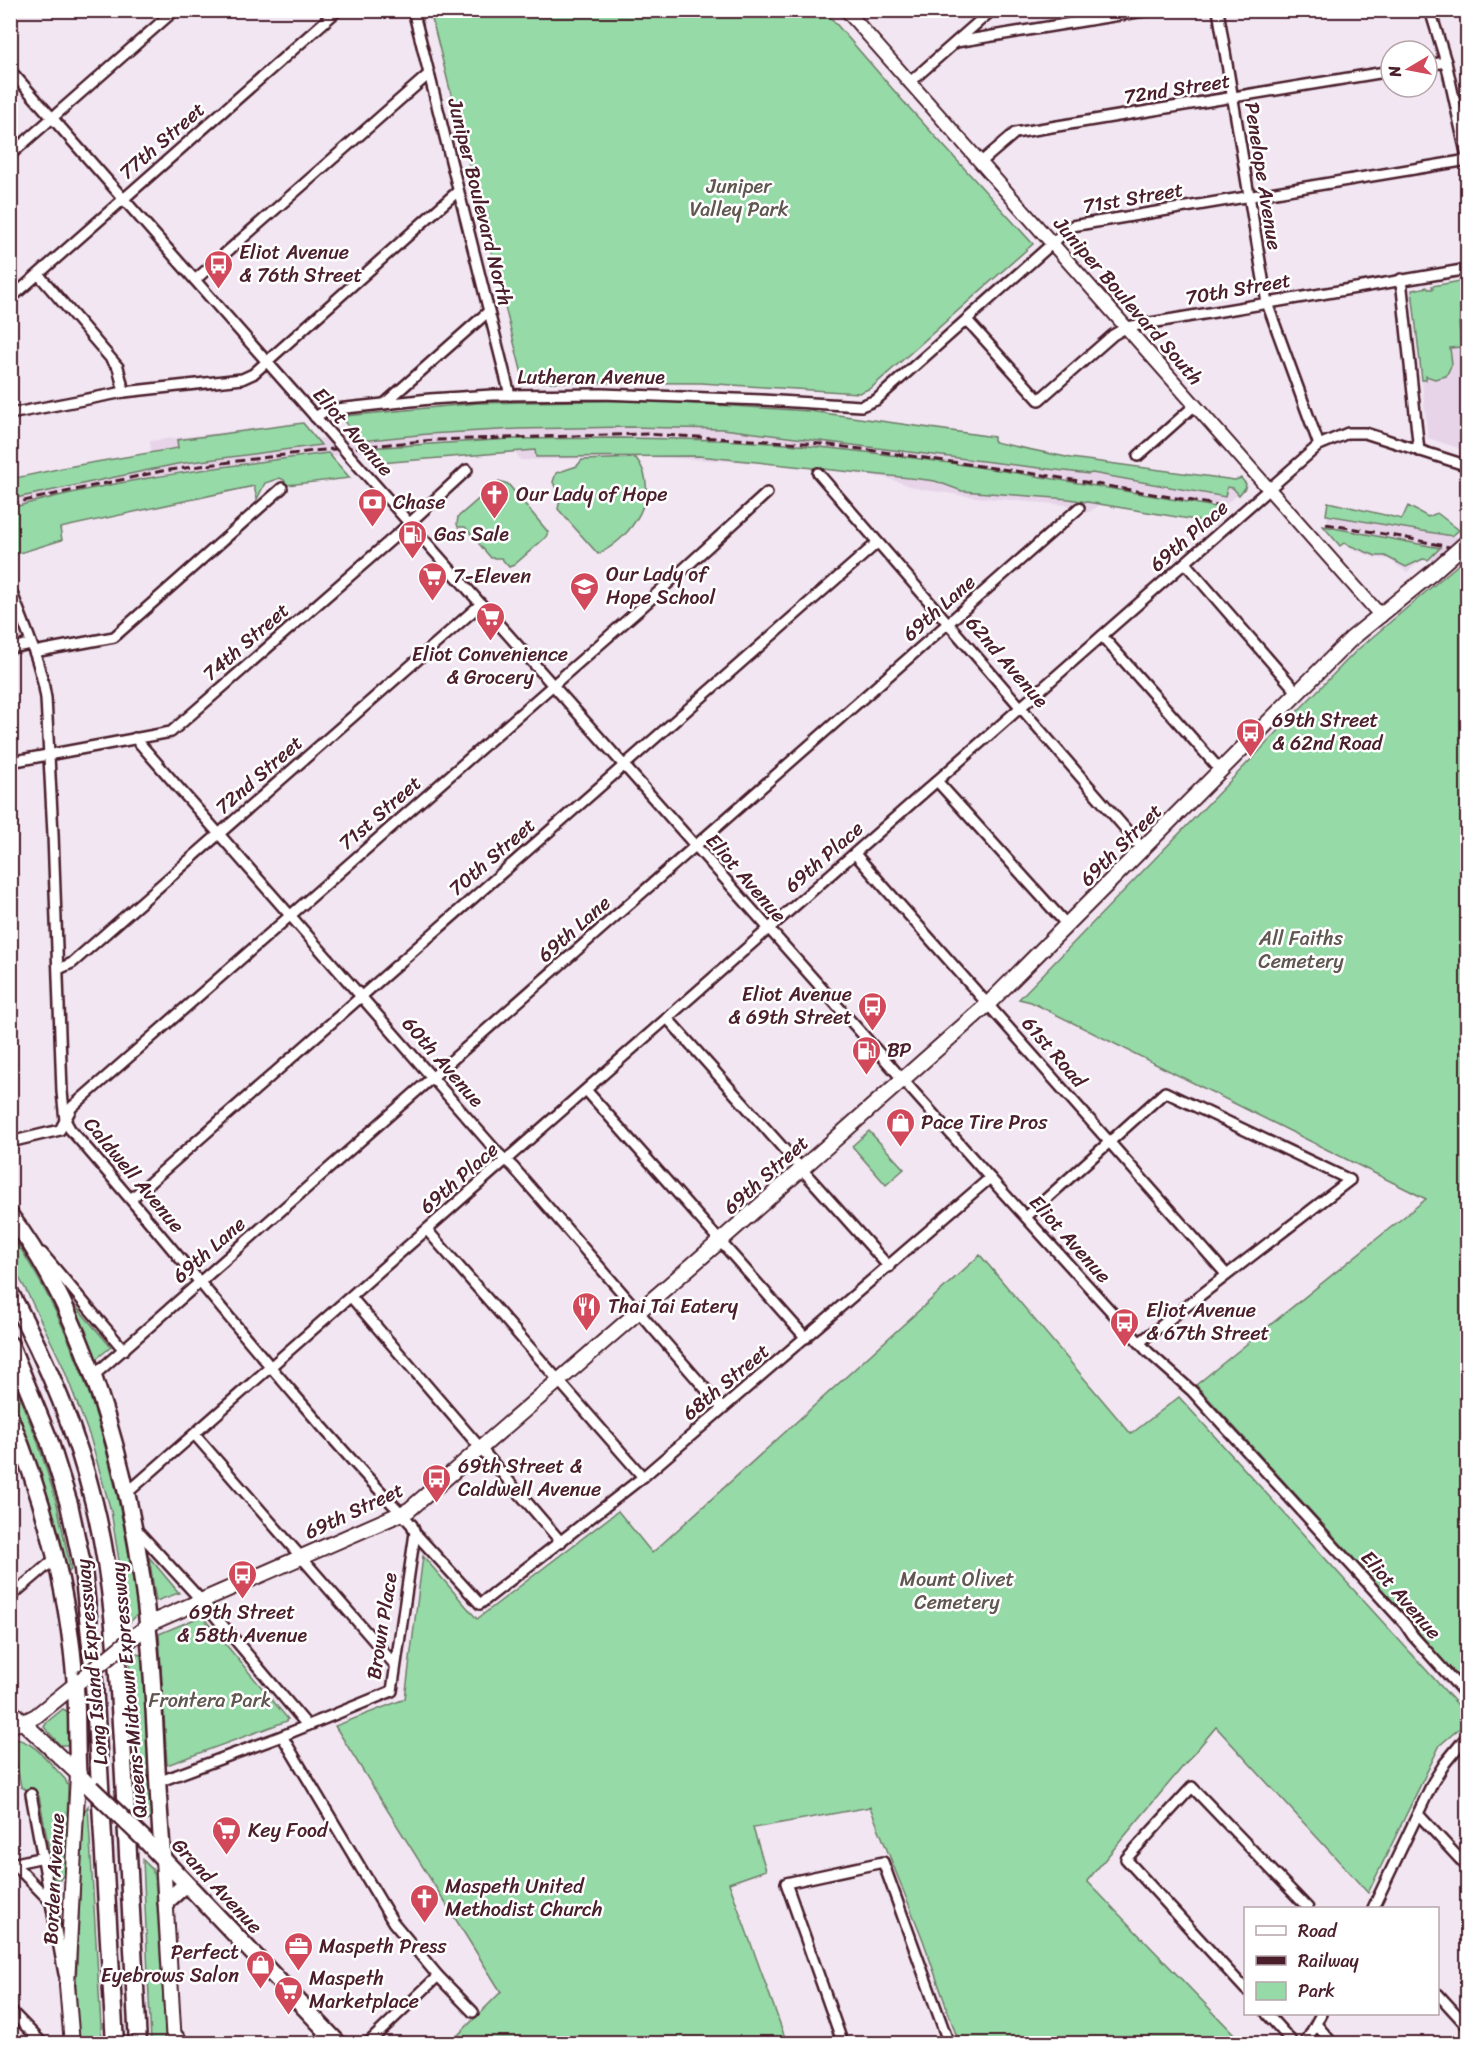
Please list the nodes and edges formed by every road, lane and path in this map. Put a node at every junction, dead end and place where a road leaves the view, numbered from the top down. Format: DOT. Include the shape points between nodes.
graph roads {
  1 [pos="175,10"];
  2 [pos="338,10"];
  3 [pos="846,10"];
  4 [pos="992,10"];
  5 [pos="1150,10"];
  6 [pos="1218,10"];
  7 [pos="1430,10"];
  8 [pos="412,13"];
  9 [pos="956,42"];
  10 [pos="1446,62"];
  11 [pos="1439,63"];
  12 [pos="10,70"];
  13 [pos="1379,73"];
  14 [pos="429,74"];
  15 [pos="909,83"];
  16 [pos="1233,98"];
  17 [pos="53,118"];
  18 [pos="10,155"];
  19 [pos="1467,161"];
  20 [pos="980,163"];
  21 [pos="458,190"];
  22 [pos="1249,196"];
  23 [pos="124,199"];
  24 [pos="1052,244"];
  25 [pos="1467,269"];
  26 [pos="39,275"];
  27 [pos="1401,279"];
  28 [pos="195,280"];
  29 [pos="10,299"];
  30 [pos="1266,303"];
  31 [pos="489,311"];
  32 [pos="967,320"];
  33 [pos="1127,327"];
  34 [pos="267,361"];
  35 [pos="124,392"];
  36 [pos="510,395"];
  37 [pos="384,404"];
  38 [pos="868,404"];
  39 [pos="1194,406"];
  40 [pos="10,414"];
  41 [pos="315,417"];
  42 [pos="1319,445"];
  43 [pos="1419,451"];
  44 [pos="1138,456"];
  45 [pos="1467,466"];
  46 [pos="467,470"];
  47 [pos="818,473"];
  48 [pos="282,488"];
  49 [pos="1268,490"];
  50 [pos="767,493"];
  51 [pos="1079,508"];
  52 [pos="409,523"];
  53 [pos="1467,541"];
  54 [pos="877,543"];
  55 [pos="1185,563"];
  56 [pos="10,588"];
  57 [pos="481,604"];
  58 [pos="1381,616"];
  59 [pos="949,623"];
  60 [pos="1102,636"];
  61 [pos="10,648"];
  62 [pos="33,648"];
  63 [pos="552,685"];
  64 [pos="1298,693"];
  65 [pos="1022,707"];
  66 [pos="135,738"];
  67 [pos="49,754"];
  68 [pos="10,762"];
  69 [pos="623,766"];
  70 [pos="1221,771"];
  71 [pos="937,781"];
  72 [pos="219,835"];
  73 [pos="695,847"];
  74 [pos="1143,849"];
  75 [pos="855,854"];
  76 [pos="290,916"];
  77 [pos="1068,926"];
  78 [pos="768,930"];
  79 [pos="58,969"];
  80 [pos="362,996"];
  81 [pos="988,1004"];
  82 [pos="668,1019"];
  83 [pos="433,1078"];
  84 [pos="902,1080"];
  85 [pos="586,1090"];
  86 [pos="65,1120"];
  87 [pos="10,1142"];
  88 [pos="1110,1142"];
  89 [pos="506,1161"];
  90 [pos="801,1170"];
  91 [pos="990,1178"];
  92 [pos="131,1199"];
  93 [pos="1026,1217"];
  94 [pos="15,1221"];
  95 [pos="427,1230"];
  96 [pos="720,1241"];
  97 [pos="889,1267"];
  98 [pos="1226,1274"];
  99 [pos="200,1282"];
  100 [pos="10,1293"];
  101 [pos="351,1297"];
  102 [pos="639,1312"];
  103 [pos="806,1338"];
  104 [pos="1140,1342"];
  105 [pos="10,1345"];
  106 [pos="124,1350"];
  107 [pos="272,1367"];
  108 [pos="93,1377"];
  109 [pos="560,1381"];
  110 [pos="722,1408"];
  111 [pos="10,1417"];
  112 [pos="195,1435"];
  113 [pos="16,1446"];
  114 [pos="481,1448"];
  115 [pos="643,1477"];
  116 [pos="127,1494"];
  117 [pos="402,1514"];
  118 [pos="134,1528"];
  119 [pos="415,1533"];
  120 [pos="561,1542"];
  121 [pos="56,1558"];
  122 [pos="302,1558"];
  123 [pos="10,1597"];
  124 [pos="202,1601"];
  125 [pos="480,1604"];
  126 [pos="148,1626"];
  127 [pos="395,1665"];
  128 [pos="79,1682"];
  129 [pos="1467,1696"];
  130 [pos="10,1710"];
  131 [pos="17,1724"];
  132 [pos="307,1725"];
  133 [pos="282,1736"];
  134 [pos="1467,1736"];
  135 [pos="78,1774"];
  136 [pos="158,1782"];
  137 [pos="31,1794"];
  138 [pos="1418,1814"];
  139 [pos="44,1857"];
  140 [pos="164,1859"];
  141 [pos="12,1864"];
  142 [pos="1467,1868"];
  143 [pos="186,1884"];
  144 [pos="51,1902"];
  145 [pos="166,1902"];
  146 [pos="1307,1907"];
  147 [pos="1372,1907"];
  148 [pos="438,1976"];
  149 [pos="67,1985"];
  150 [pos="1244,1989"];
  151 [pos="1439,1996"];
  152 [pos="10,2010"];
  153 [pos="473,2012"];
  154 [pos="1269,2015"];
  155 [pos="1320,2015"];
  156 [pos="1316,2024"];
  157 [pos="1467,2027"];
  158 [pos="173,2037"];
  159 [pos="328,2040"];
  160 [pos="43,2043"];
  161 [pos="72,2043"];
  162 [pos="115,2043"];
  163 [pos="138,2043"];
  164 [pos="185,2043"];
  165 [pos="367,2043"];
  166 [pos="843,2043"];
  167 [pos="949,2043"];
  168 [pos="1294,2043"];
  169 [pos="1305,2043"];
  170 [pos="1333,2043"];
  1 -- 17 [label="street"];
  2 -- 23 [label="street, 77th Street"];
  3 -- 15 [label="street, Juniper Boulevard South"];
  4 -- 9 [label="street"];
  5 -- 9 [label="street"];
  6 -- 16 [label="street, Penelope Avenue"];
  7 -- 10 [label="street"];
  8 -- 14 [label="street, Juniper Boulevard North"];
  9 -- 15 [label="street"];
  10 -- 11 [label="street"];
  10 -- 19 [label="street"];
  12 -- 17 [label="street, Eliot Avenue"];
  13 -- 16 [label="street, 72nd Street"];
  14 -- 21 [label="street, Juniper Boulevard North"];
  14 -- 28 [label="street"];
  15 -- 20 [label="street, Juniper Boulevard South"];
  16 -- 20 [label="street, 72nd Street" via="1014,133"];
  16 -- 22 [label="street, Penelope Avenue"];
  17 -- 18 [label="street"];
  17 -- 23 [label="street, Eliot Avenue"];
  19 -- 22 [label="street, 71st Street"];
  20 -- 24 [label="street, Juniper Boulevard South"];
  21 -- 31 [label="street, Juniper Boulevard North"];
  21 -- 34 [label="street"];
  22 -- 24 [label="street, 71st Street" via="1072,226"];
  22 -- 30 [label="street, Penelope Avenue"];
  23 -- 26 [label="street, 77th Street"];
  23 -- 28 [label="street, Eliot Avenue"];
  24 -- 32 [label="street, 71st Street"];
  24 -- 33 [label="street, Juniper Boulevard South"];
  25 -- 27 [label="street, 70th Street"];
  26 -- 29 [label="street, 77th Street"];
  26 -- 35 [label="street" via="118,367"];
  27 -- 30 [label="street, 70th Street"];
  27 -- 43 [label="street"];
  28 -- 34 [label="street, Eliot Avenue"];
  30 -- 33 [label="street, 70th Street"];
  30 -- 42 [label="street, Penelope Avenue"];
  31 -- 36 [label="street, Juniper Boulevard North"];
  31 -- 37 [label="street"];
  32 -- 33 [label="street, 70th Street" via="1039,400"];
  32 -- 38 [label="street, 71st Street"];
  33 -- 39 [label="street, Juniper Boulevard South"];
  34 -- 35 [label="street" via="242,379"];
  34 -- 41 [label="street, Eliot Avenue"];
  35 -- 40 [label="street"];
  36 -- 37 [label="street, Lutheran Avenue"];
  36 -- 38 [label="street, Lutheran Avenue" via="639,394 852,407"];
  37 -- 41 [label="street, Lutheran Avenue" via="327,410"];
  39 -- 44 [label="street"];
  39 -- 49 [label="street, Juniper Boulevard South"];
  41 -- 52 [label="street, Eliot Avenue, bridge"];
  42 -- 43 [label="street, 69th Place" via="1348,433 1365,433"];
  42 -- 49 [label="street, 69th Place"];
  43 -- 45 [label="street, 69th Place"];
  46 -- 52 [label="street, 74th Street"];
  47 -- 54 [label="street, 62nd Avenue"];
  48 -- 62 [label="street" via="114,637"];
  49 -- 55 [label="street, 69th Place"];
  49 -- 58 [label="street, Juniper Boulevard South"];
  50 -- 63 [label="street, 71st Street"];
  51 -- 59 [label="street, 69th Lane"];
  52 -- 57 [label="street, Eliot Avenue"];
  52 -- 66 [label="street, 74th Street" via="171,732"];
  53 -- 58 [label="main road, 69th Street, bridge"];
  54 -- 59 [label="street, 62nd Avenue"];
  54 -- 69 [label="street, 70th Street"];
  55 -- 60 [label="street, 69th Place"];
  55 -- 64 [label="street"];
  56 -- 62 [label="street, Caldwell Avenue"];
  57 -- 63 [label="street, Eliot Avenue"];
  57 -- 72 [label="street, 72nd Street"];
  58 -- 64 [label="main road, 69th Street" via="1351,639"];
  59 -- 65 [label="street, 62nd Avenue"];
  59 -- 73 [label="street, 69th Lane"];
  60 -- 65 [label="street, 69th Place"];
  60 -- 70 [label="street"];
  61 -- 62 [label="street"];
  62 -- 67 [label="street, Caldwell Avenue" via="46,698"];
  63 -- 69 [label="street, Eliot Avenue"];
  63 -- 76 [label="street, 71st Street"];
  64 -- 70 [label="main road, 69th Street"];
  65 -- 71 [label="street, 69th Place"];
  65 -- 74 [label="street, 62nd Avenue"];
  66 -- 67 [label="street, 74th Street"];
  66 -- 72 [label="street, 60th Avenue"];
  67 -- 68 [label="street, 74th Street"];
  67 -- 79 [label="street, Caldwell Avenue"];
  69 -- 73 [label="street, Eliot Avenue"];
  69 -- 80 [label="street, 70th Street"];
  70 -- 74 [label="main road, 69th Street"];
  71 -- 75 [label="street, 69th Place"];
  71 -- 77 [label="street"];
  72 -- 76 [label="street, 60th Avenue"];
  72 -- 79 [label="street, 72nd Street" via="72,963"];
  73 -- 78 [label="street, Eliot Avenue"];
  73 -- 83 [label="street, 69th Lane"];
  74 -- 77 [label="main road, 69th Street"];
  75 -- 78 [label="street, 69th Place"];
  75 -- 81 [label="street, 61st Road"];
  76 -- 80 [label="street, 60th Avenue"];
  76 -- 86 [label="street, 71st Street" via="72,1107"];
  77 -- 81 [label="main road, 69th Street"];
  78 -- 82 [label="street, 69th Place"];
  78 -- 84 [label="street, Eliot Avenue"];
  79 -- 86 [label="street, Caldwell Avenue"];
  80 -- 83 [label="street, 60th Avenue"];
  80 -- 92 [label="street, 70th Street"];
  81 -- 84 [label="main road, 69th Street"];
  81 -- 88 [label="street, 61st Road"];
  82 -- 85 [label="street, 69th Place"];
  82 -- 90 [label="street"];
  83 -- 89 [label="street, 60th Avenue"];
  83 -- 99 [label="street, 69th Lane"];
  84 -- 90 [label="main road, 69th Street"];
  84 -- 91 [label="street, Eliot Avenue"];
  85 -- 89 [label="street, 69th Place"];
  85 -- 96 [label="street"];
  86 -- 87 [label="street, 71st Street" via="60,1130"];
  86 -- 92 [label="street, Caldwell Avenue"];
  88 -- 93 [label="street"];
  88 -- 98 [label="street, 61st Road"];
  88 -- 98 [label="street" via="1165,1092 1350,1180"];
  89 -- 95 [label="street, 69th Place"];
  89 -- 102 [label="street, 60th Avenue"];
  90 -- 96 [label="main road, 69th Street"];
  90 -- 97 [label="street"];
  91 -- 93 [label="street, Eliot Avenue"];
  91 -- 97 [label="street, 68th Street"];
  92 -- 99 [label="street, Caldwell Avenue"];
  93 -- 104 [label="street, Eliot Avenue"];
  94 -- 106 [label="street"];
  94 -- 108 [label="main road, Queens-Midtown Expressway" via="54,1286"];
  95 -- 101 [label="street, 69th Place"];
  95 -- 109 [label="street"];
  96 -- 102 [label="main road, 69th Street"];
  96 -- 103 [label="street"];
  97 -- 103 [label="street, 68th Street"];
  98 -- 104 [label="street"];
  99 -- 106 [label="street, 69th Lane"];
  99 -- 107 [label="street, Caldwell Avenue"];
  100 -- 163 [label="highway, Long Island Expressway" via="51,1375 75,1437 94,1502 107,1569 118,1667"];
  101 -- 107 [label="street, 69th Place"];
  101 -- 114 [label="street"];
  102 -- 109 [label="main road, 69th Street"];
  102 -- 110 [label="street, 60th Avenue"];
  103 -- 110 [label="street, 68th Street"];
  104 -- 129 [label="street, Eliot Avenue" via="1192,1391"];
  105 -- 162 [label="highway, Long Island Expressway" via="59,1471 76,1535 87,1600"];
  106 -- 108 [label="street, 69th Lane"];
  107 -- 112 [label="street, 69th Place"];
  107 -- 117 [label="street, Caldwell Avenue"];
  108 -- 116 [label="main road, Queens-Midtown Expressway"];
  109 -- 114 [label="main road, 69th Street"];
  109 -- 115 [label="street"];
  110 -- 115 [label="street, 68th Street"];
  111 -- 113 [label="main road"];
  112 -- 116 [label="street, 69th Place"];
  112 -- 122 [label="street"];
  113 -- 121 [label="main road" via="42,1504"];
  114 -- 117 [label="main road, 69th Street"];
  114 -- 120 [label="street"];
  115 -- 120 [label="street, 68th Street"];
  116 -- 118 [label="main road, Queens-Midtown Expressway"];
  117 -- 119 [label="street, Caldwell Avenue"];
  117 -- 122 [label="main road, 69th Street"];
  118 -- 124 [label="street"];
  118 -- 126 [label="main road, Queens-Midtown Expressway"];
  119 -- 125 [label="street, Caldwell Avenue"];
  119 -- 127 [label="street, Brown Place"];
  120 -- 125 [label="street, 68th Street"];
  121 -- 123 [label="street"];
  121 -- 128 [label="main road"];
  122 -- 124 [label="main road, 69th Street"];
  122 -- 127 [label="street"];
  124 -- 126 [label="main road, 69th Street"];
  124 -- 132 [label="street"];
  126 -- 128 [label="main road, 69th Street, bridge"];
  126 -- 136 [label="main road, Queens-Midtown Expressway"];
  127 -- 132 [label="street, Brown Place" via="392,1691"];
  128 -- 131 [label="main road, 69th Street" via="36,1716"];
  128 -- 135 [label="main road"];
  130 -- 131 [label="main road, Grand Avenue"];
  131 -- 135 [label="main road, Grand Avenue"];
  132 -- 133 [label="street, Brown Place"];
  133 -- 136 [label="street, Brown Place"];
  133 -- 148 [label="street" via="393,1922"];
  134 -- 138 [label="street" via="1445,1763"];
  135 -- 140 [label="main road, Grand Avenue, bridge"];
  135 -- 149 [label="main road, Borden Avenue"];
  136 -- 140 [label="main road, Queens-Midtown Expressway"];
  137 -- 139 [label="street, Borden Avenue"];
  138 -- 142 [label="street"];
  138 -- 147 [label="street"];
  139 -- 141 [label="street"];
  139 -- 144 [label="street, Borden Avenue"];
  140 -- 143 [label="main road, Grand Avenue"];
  140 -- 145 [label="main road, Queens-Midtown Expressway"];
  141 -- 144 [label="street"];
  143 -- 145 [label="main road"];
  143 -- 159 [label="main road, Grand Avenue"];
  144 -- 149 [label="street, Borden Avenue"];
  145 -- 158 [label="main road, Queens-Midtown Expressway"];
  146 -- 150 [label="street" via="1192,1786 1126,1859"];
  148 -- 153 [label="street"];
  148 -- 165 [label="street"];
  149 -- 161 [label="main road, Borden Avenue"];
  151 -- 157 [label="street"];
  152 -- 160 [label="street"];
  154 -- 168 [label="street"];
  155 -- 156 [label="street"];
  156 -- 169 [label="street"];
  156 -- 170 [label="street"];
  158 -- 164 [label="street"];
  166 -- 167 [label="street" via="786,1883 884,1862"];
}
